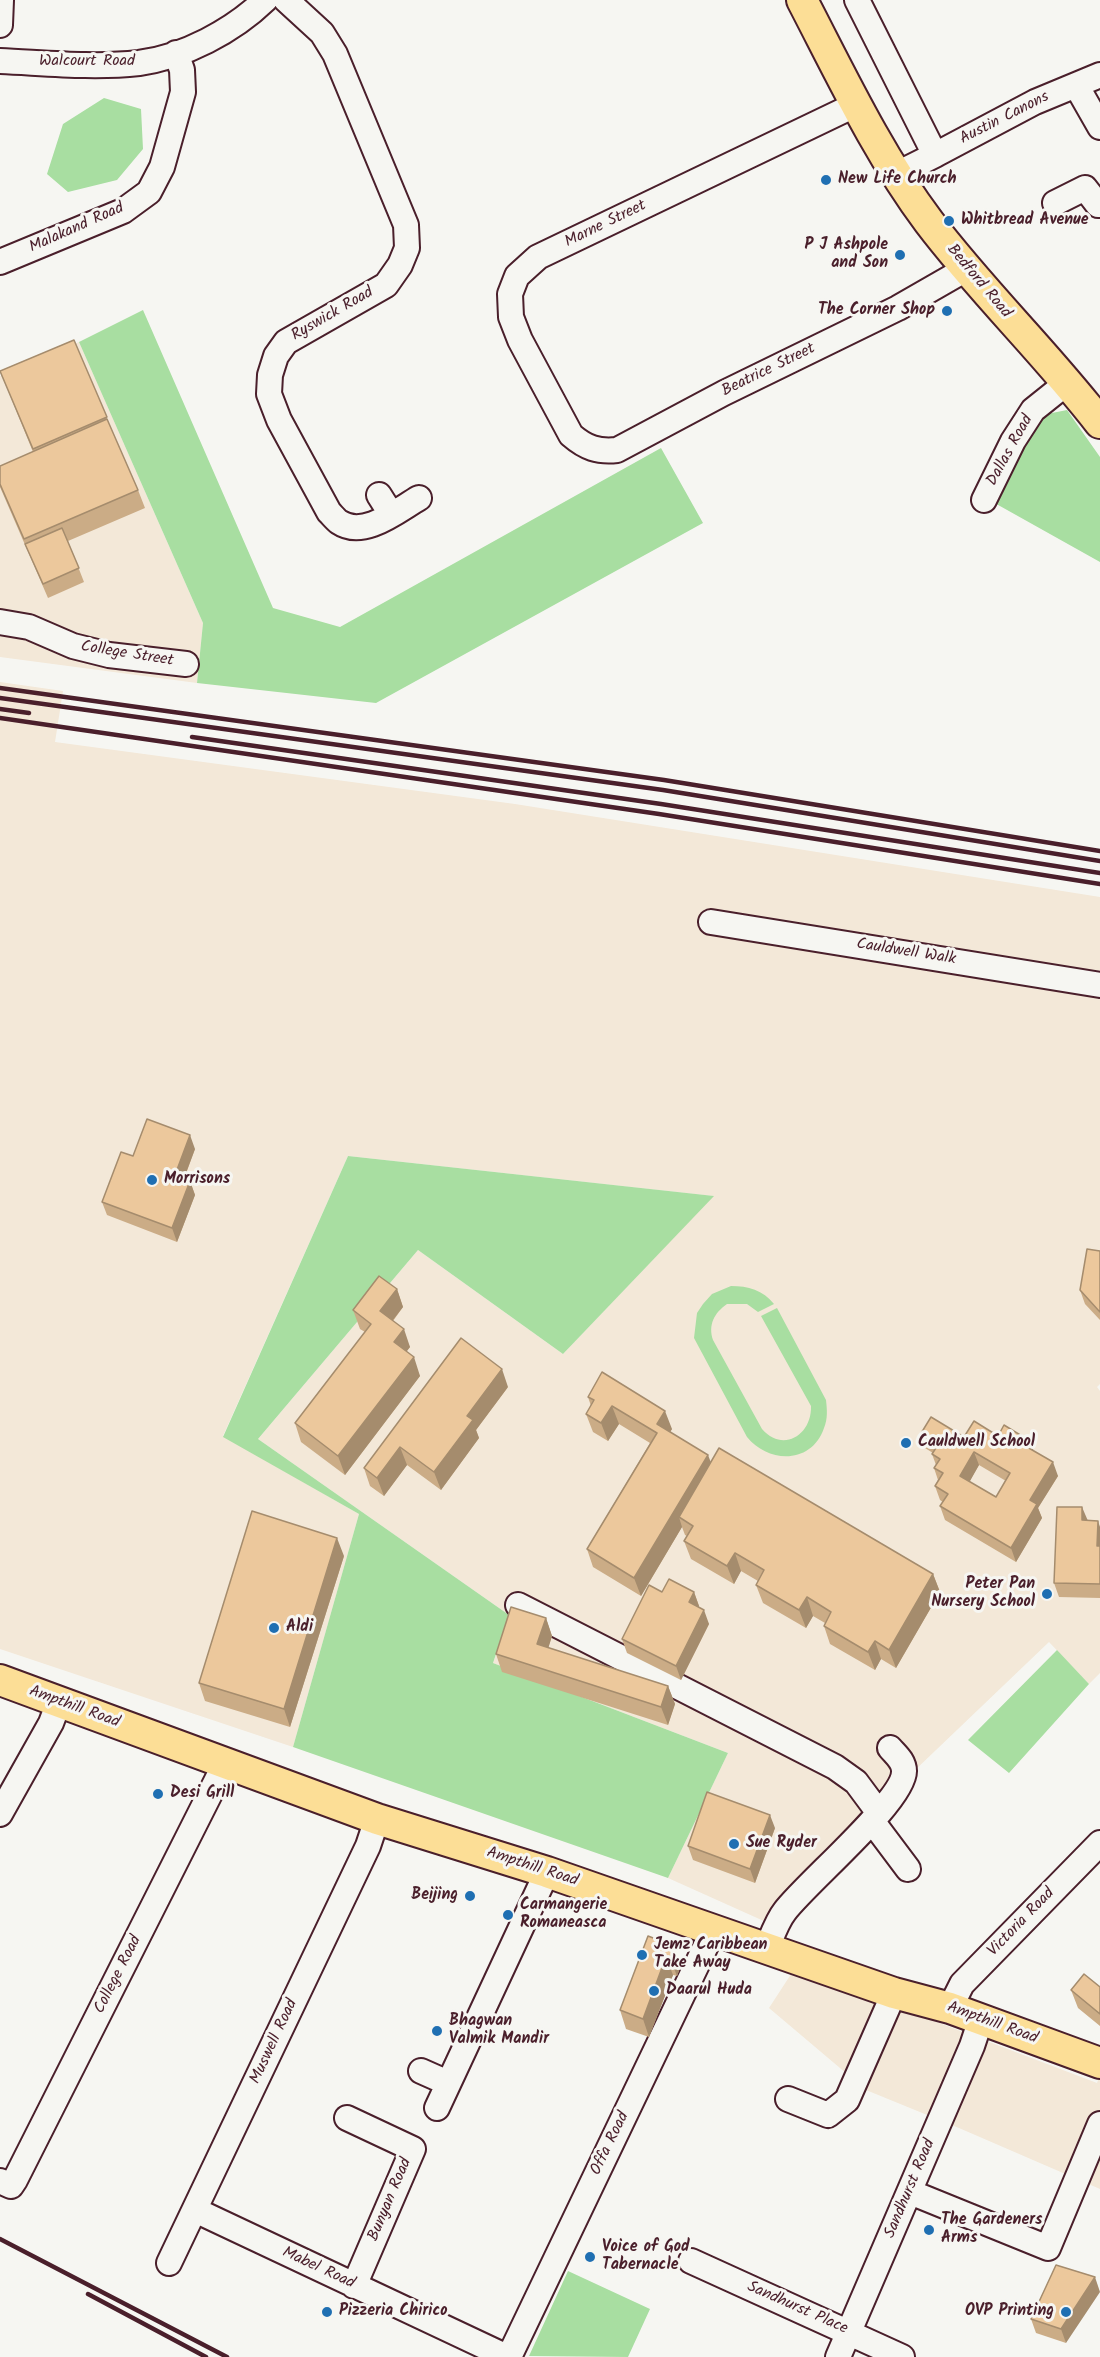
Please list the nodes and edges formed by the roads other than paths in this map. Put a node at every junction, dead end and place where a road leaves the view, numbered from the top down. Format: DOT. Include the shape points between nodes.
graph roads {
  1 [pos="1,0"];
  2 [pos="265,0"];
  3 [pos="286,0"];
  4 [pos="802,0"];
  5 [pos="857,0"];
  6 [pos="0,25"];
  7 [pos="176,53"];
  8 [pos="0,61"];
  9 [pos="1100,75"];
  10 [pos="1076,85"];
  11 [pos="856,104"];
  12 [pos="1100,128"];
  13 [pos="935,155"];
  14 [pos="897,174"];
  15 [pos="1055,203"];
  16 [pos="1100,205"];
  17 [pos="0,262"];
  18 [pos="966,269"];
  19 [pos="1068,382"];
  20 [pos="1100,423"];
  21 [pos="571,435"];
  22 [pos="419,498"];
  23 [pos="984,500"];
  24 [pos="0,621"];
  25 [pos="186,664"];
  26 [pos="711,922"];
  27 [pos="1100,985"];
  28 [pos="518,1605"];
  29 [pos="0,1680"];
  30 [pos="59,1702"];
  31 [pos="890,1748"];
  32 [pos="225,1764"];
  33 [pos="0,1814"];
  34 [pos="876,1817"];
  35 [pos="377,1819"];
  36 [pos="1100,1843"];
  37 [pos="908,1869"];
  38 [pos="547,1872"];
  39 [pos="712,1931"];
  40 [pos="767,1948"];
  41 [pos="894,1993"];
  42 [pos="950,2008"];
  43 [pos="981,2019"];
  44 [pos="1100,2063"];
  45 [pos="421,2071"];
  46 [pos="448,2083"];
  47 [pos="788,2099"];
  48 [pos="437,2108"];
  49 [pos="347,2118"];
  50 [pos="1100,2124"];
  51 [pos="6,2184"];
  52 [pos="910,2192"];
  53 [pos="195,2210"];
  54 [pos="691,2261"];
  55 [pos="169,2263"];
  56 [pos="354,2286"];
  57 [pos="849,2332"];
  58 [pos="508,2357"];
  59 [pos="838,2357"];
  60 [pos="902,2357"];
  1 -- 6 [label="street"];
  2 -- 7 [label="street, Walcourt Road" via="210,39"];
  3 -- 22 [label="street, Ryswick Road" via="322,33 335,54 406,225 407,248 386,285 286,342 276,356 269,394 329,512 340,523 354,527 372,525 385,505"];
  4 -- 11 [label="main road, Bedford Road"];
  5 -- 13 [label="street"];
  7 -- 8 [label="street, Walcourt Road" via="140,62"];
  7 -- 17 [label="street, Malakand Road" via="183,92 162,167 148,192 123,211"];
  9 -- 10 [label="street, Austin Canons"];
  10 -- 12 [label="street"];
  10 -- 13 [label="street, Austin Canons" via="1035,102"];
  11 -- 14 [label="main road, Bedford Road"];
  11 -- 21 [label="street, Marne Street" via="538,257 517,276 510,294 511,316"];
  13 -- 14 [label="street"];
  14 -- 18 [label="main road, Bedford Road"];
  15 -- 16 [label="street" via="1085,188"];
  18 -- 19 [label="main road, Bedford Road"];
  18 -- 21 [label="street, Beatrice Street" via="898,308 617,450 602,452 584,446"];
  19 -- 20 [label="main road, Bedford Road"];
  19 -- 23 [label="street, Dallas Road" via="1033,410"];
  24 -- 25 [label="street, College Street" via="109,655"];
  26 -- 27 [label="street, Cauldwell Walk"];
  28 -- 34 [label="street" via="835,1767 856,1782"];
  29 -- 30 [label="main road, Ampthill Road"];
  30 -- 32 [label="main road, Ampthill Road"];
  30 -- 33 [label="street"];
  31 -- 34 [label="street" via="900,1758 904,1771 900,1788"];
  32 -- 35 [label="main road, Ampthill Road"];
  32 -- 51 [label="street, College Road"];
  34 -- 37 [label="street"];
  34 -- 40 [label="street" via="783,1913"];
  35 -- 38 [label="main road, Ampthill Road"];
  35 -- 53 [label="street, Muswell Road"];
  36 -- 42 [label="street, Victoria Road" via="963,1984"];
  38 -- 39 [label="main road, Ampthill Road"];
  38 -- 46 [label="street"];
  39 -- 40 [label="main road, Ampthill Road"];
  39 -- 58 [label="street, Offa Road"];
  40 -- 41 [label="main road, Ampthill Road"];
  41 -- 42 [label="main road, Ampthill Road"];
  41 -- 47 [label="street" via="847,2100 828,2115"];
  42 -- 43 [label="main road, Ampthill Road"];
  43 -- 44 [label="main road, Ampthill Road"];
  43 -- 52 [label="street, Sandhurst Road"];
  45 -- 46 [label="street"];
  46 -- 48 [label="street"];
  49 -- 56 [label="street, Bunyan Road" via="413,2149"];
  50 -- 52 [label="street" via="1048,2248"];
  52 -- 57 [label="street, Sandhurst Road"];
  53 -- 55 [label="street, Muswell Road"];
  53 -- 56 [label="street, Mabel Road"];
  54 -- 57 [label="street, Sandhurst Place"];
  56 -- 58 [label="street, Mabel Road"];
  57 -- 59 [label="street, Sandhurst Road"];
  57 -- 60 [label="street, Sandhurst Place"];
}
